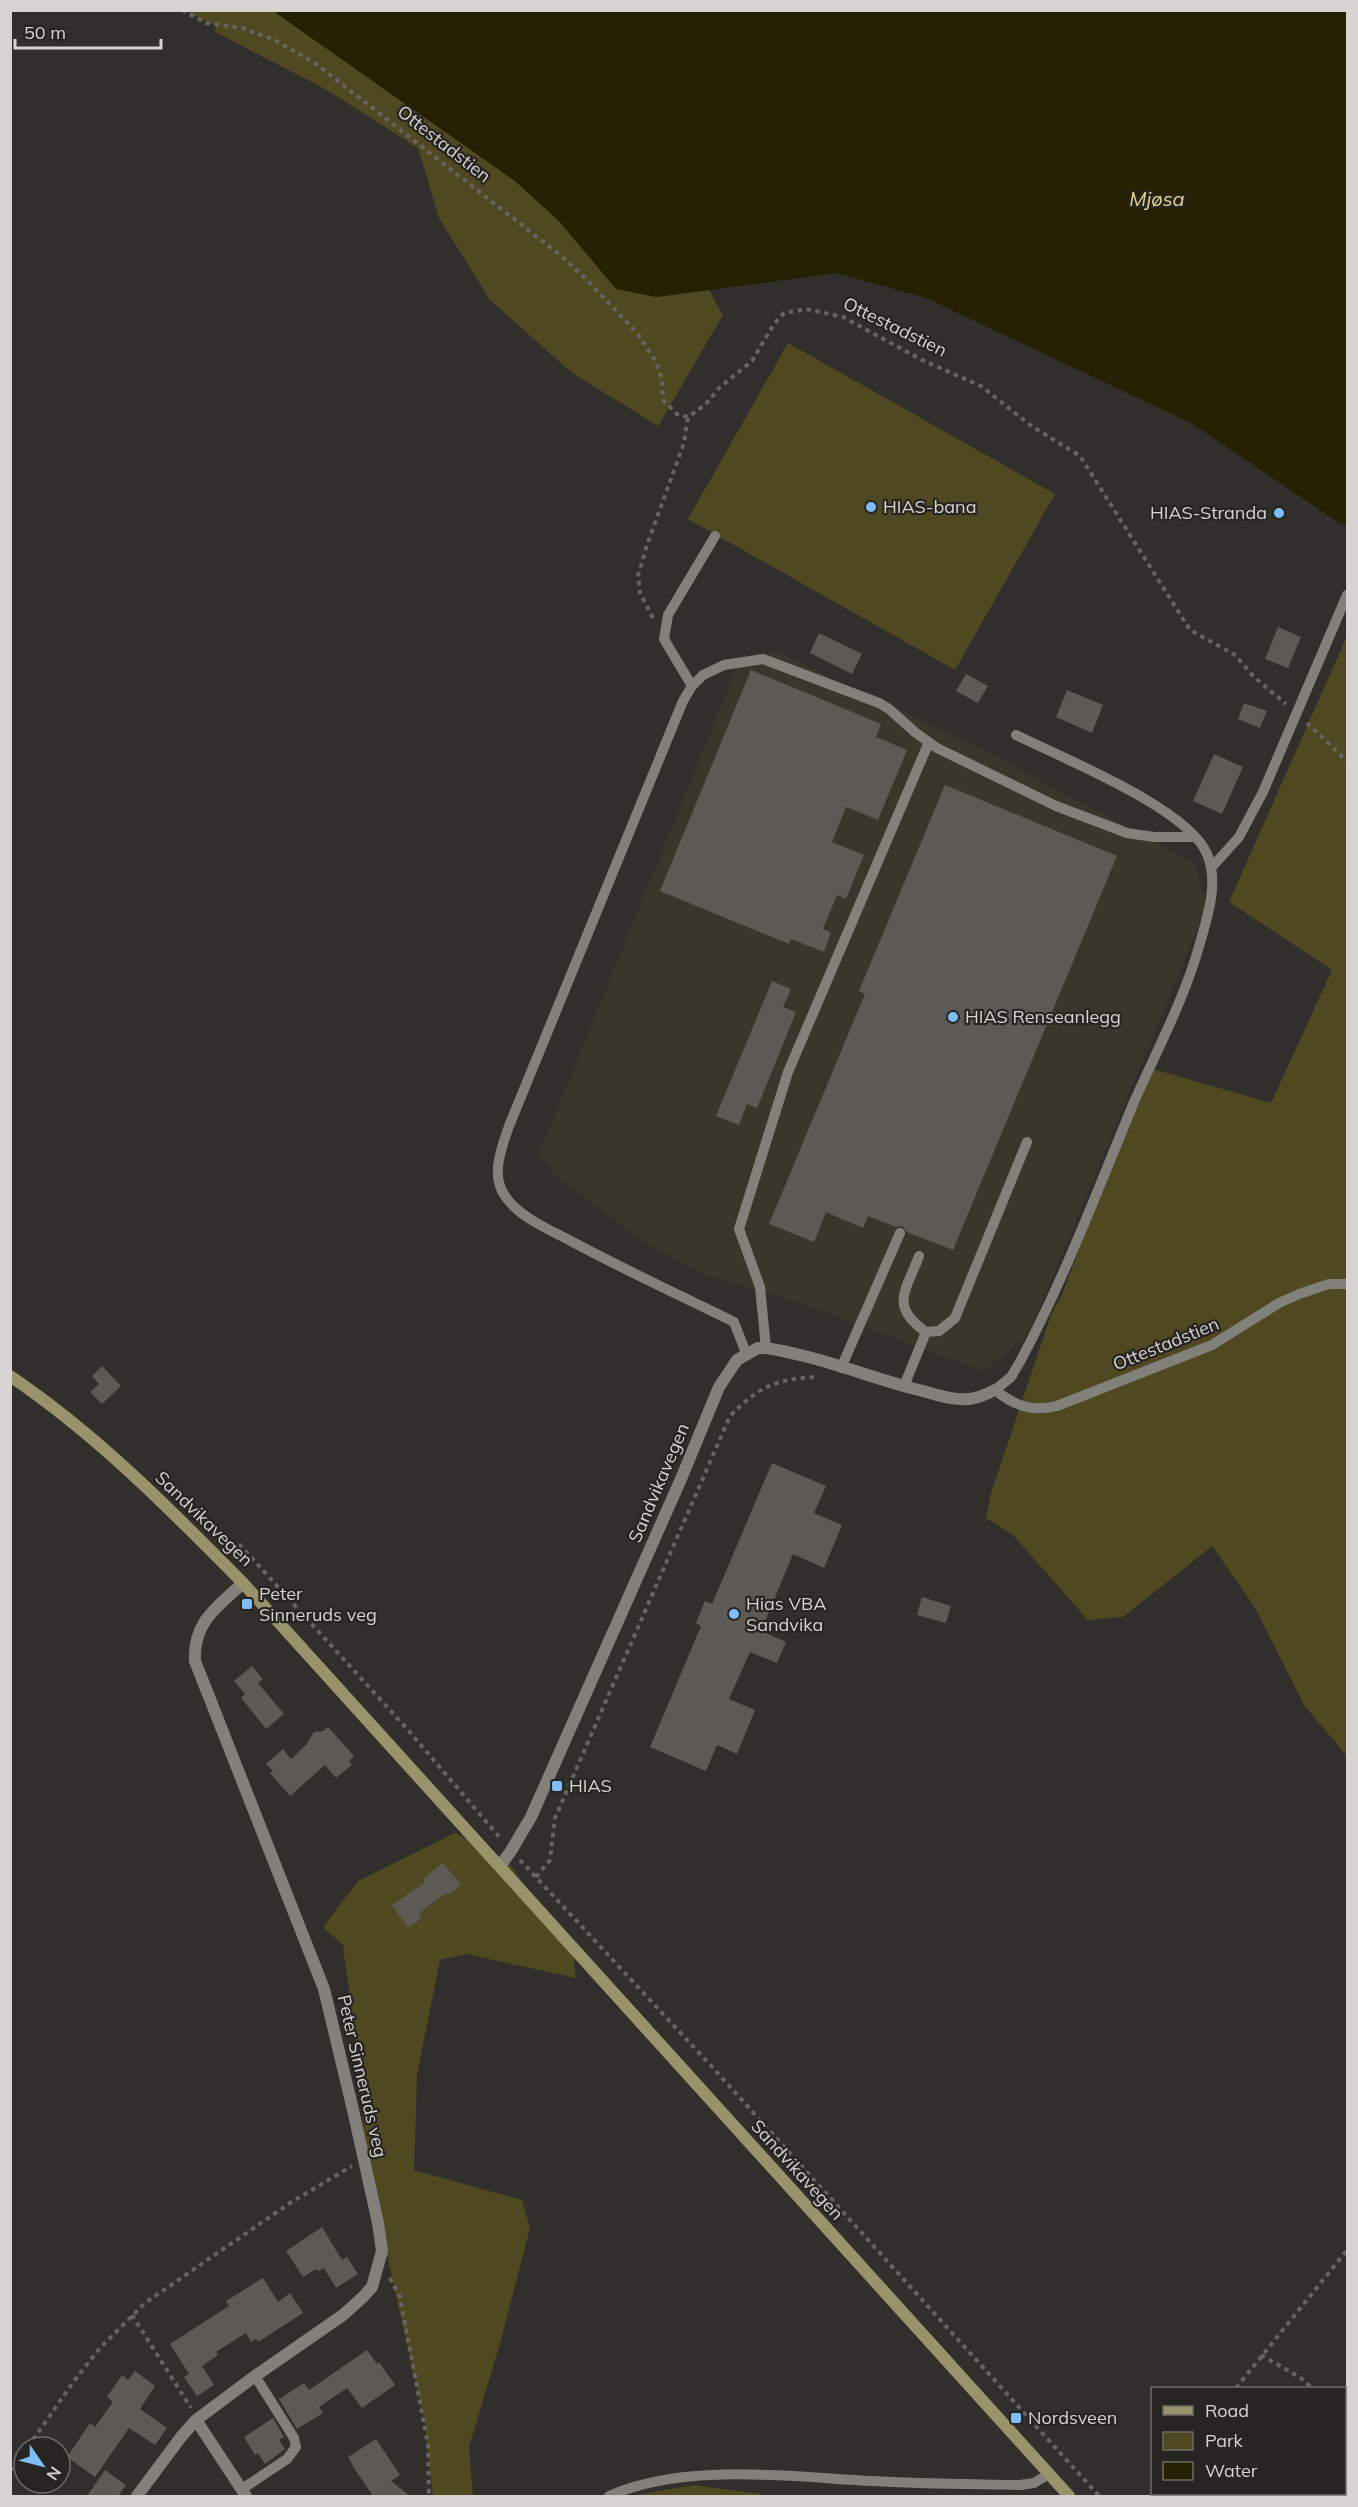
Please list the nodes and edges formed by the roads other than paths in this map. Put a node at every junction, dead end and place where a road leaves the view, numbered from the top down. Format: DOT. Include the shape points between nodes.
graph roads {
  1 [pos="715,536"];
  2 [pos="1347,596"];
  3 [pos="692,686"];
  4 [pos="1016,735"];
  5 [pos="929,742"];
  6 [pos="1195,837"];
  7 [pos="1211,868"];
  8 [pos="1027,1142"];
  9 [pos="900,1233"];
  10 [pos="919,1256"];
  11 [pos="1347,1284"];
  12 [pos="926,1332"];
  13 [pos="766,1348"];
  14 [pos="746,1353"];
  15 [pos="842,1368"];
  16 [pos="10,1376"];
  17 [pos="904,1386"];
  18 [pos="995,1390"];
  19 [pos="243,1583"];
  20 [pos="500,1866"];
  21 [pos="255,2376"];
  22 [pos="196,2420"];
  23 [pos="1049,2474"];
  24 [pos="244,2493"];
  25 [pos="137,2496"];
  26 [pos="609,2496"];
  27 [pos="1069,2496"];
  1 -- 3 [label="lane" via="668,615 663,639"];
  2 -- 7 [label="lane" via="1298,715 1239,837"];
  3 -- 5 [label="lane" via="703,675 724,665 763,658 879,703"];
  3 -- 14 [label="lane" via="682,701 514,1115 500,1151 497,1174 504,1196 523,1214 604,1259 734,1322"];
  4 -- 6 [label="lane" via="1133,793"];
  5 -- 6 [label="lane" via="998,779 1107,827 1154,837"];
  5 -- 13 [label="lane" via="788,1072 740,1228 760,1287"];
  6 -- 7 [label="lane"];
  7 -- 18 [label="lane" via="1210,902 1192,970 1039,1326 1011,1377"];
  8 -- 12 [label="lane" via="955,1318 939,1331"];
  9 -- 15 [label="lane"];
  10 -- 12 [label="lane" via="902,1300 905,1313"];
  11 -- 18 [label="lane, Ottestadstien" via="1329,1284 1299,1294 1212,1345 1057,1406 1042,1410 1023,1407"];
  12 -- 17 [label="lane"];
  13 -- 14 [label="street"];
  13 -- 15 [label="street"];
  14 -- 20 [label="street, Sandvikavegen" via="719,1387 546,1784"];
  15 -- 17 [label="street"];
  16 -- 19 [label="main road, Sandvikavegen" via="127,1470"];
  17 -- 18 [label="street" via="960,1400"];
  19 -- 20 [label="main road, Sandvikavegen"];
  19 -- 21 [label="street, Peter Sinneruds veg" via="200,1627 195,1661 324,1989 382,2251 372,2287 353,2307"];
  20 -- 23 [label="main road, Sandvikavegen"];
  21 -- 22 [label="street, Peter Sinneruds veg"];
  21 -- 24 [label="lane" via="296,2447"];
  22 -- 24 [label="street"];
  22 -- 25 [label="street, Peter Sinneruds veg"];
  23 -- 26 [label="lane" via="1034,2483 1020,2485 750,2475 681,2478 636,2486"];
  23 -- 27 [label="main road, Sandvikavegen"];
}
